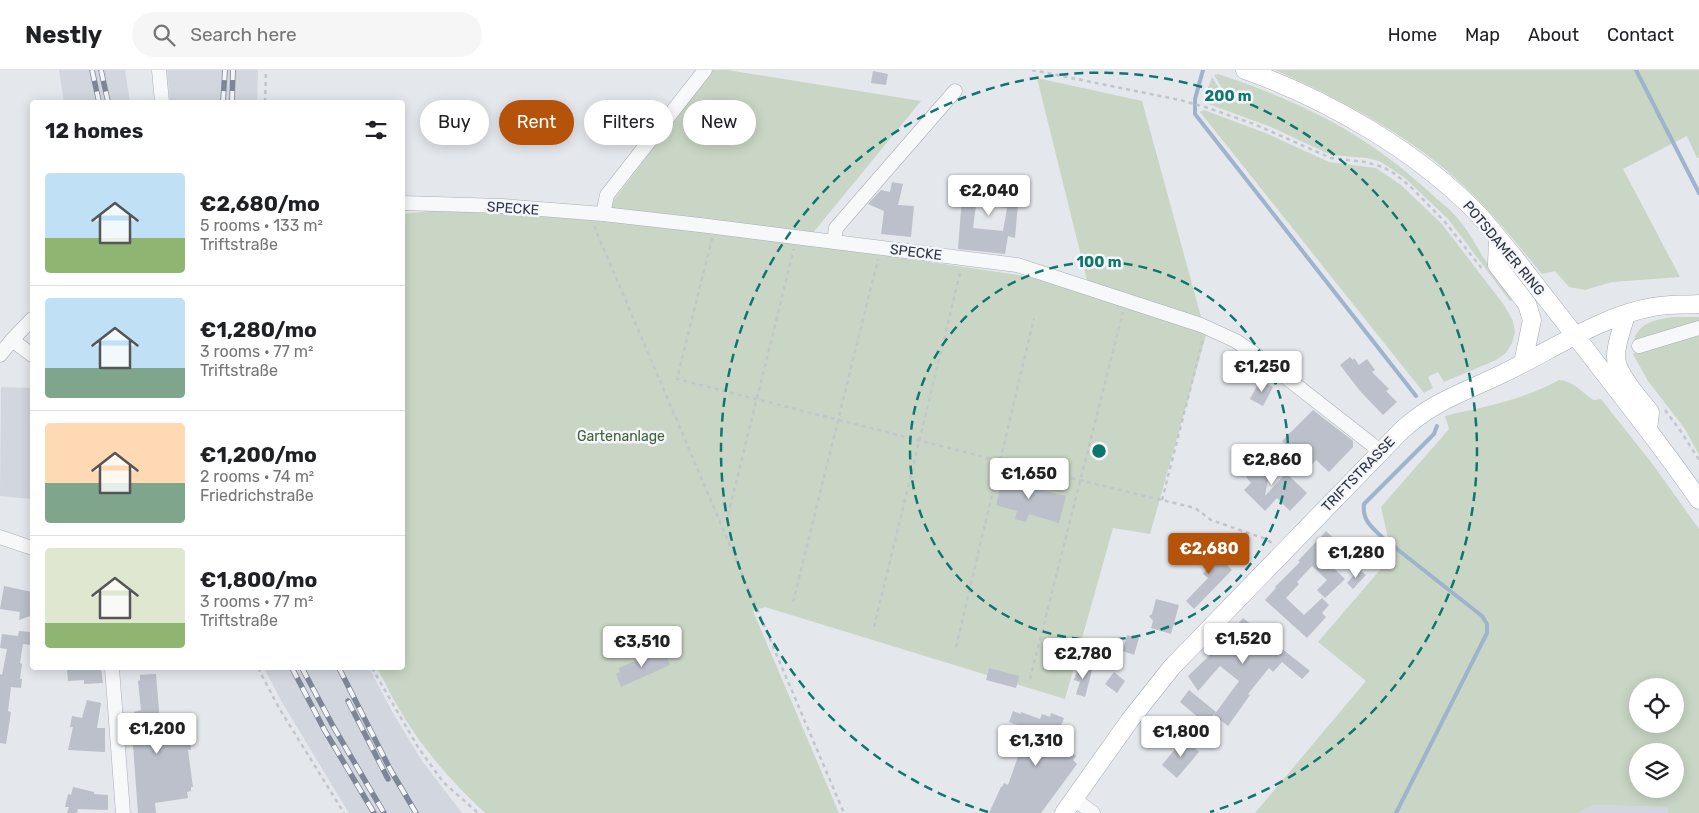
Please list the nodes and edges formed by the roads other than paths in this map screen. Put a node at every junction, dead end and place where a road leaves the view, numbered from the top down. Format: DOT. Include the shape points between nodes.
graph roads {
  1 [pos="159,70"];
  2 [pos="705,70"];
  3 [pos="1245,70"];
  4 [pos="955,91"];
  5 [pos="162,100"];
  6 [pos="405,203"];
  7 [pos="603,214"];
  8 [pos="1498,238"];
  9 [pos="834,242"];
  10 [pos="1699,304"];
  11 [pos="1626,314"];
  12 [pos="30,321"];
  13 [pos="1699,328"];
  14 [pos="1576,336"];
  15 [pos="1639,346"];
  16 [pos="4,347"];
  17 [pos="30,354"];
  18 [pos="1523,363"];
  19 [pos="1648,430"];
  20 [pos="1380,452"];
  21 [pos="1699,500"];
  22 [pos="0,537"];
  23 [pos="30,547"];
  24 [pos="112,670"];
  25 [pos="1069,806"];
  26 [pos="123,813"];
  27 [pos="1093,813"];
  1 -- 5 [label="street"];
  2 -- 7 [label="street" via="607,195"];
  3 -- 8 [label="main road, POTSDAMER RING" via="1308,95 1378,135 1444,183"];
  4 -- 9 [label="street" via="836,228"];
  6 -- 7 [label="street, SPECKE"];
  7 -- 9 [label="street, SPECKE"];
  8 -- 14 [label="main road, POTSDAMER RING"];
  8 -- 18 [label="main road" via="1497,265 1531,312 1531,331"];
  9 -- 20 [label="street, SPECKE" via="1017,265 1201,325 1236,341 1269,364"];
  10 -- 11 [label="main road, TRIFTSTRASSE" via="1652,307"];
  11 -- 14 [label="main road, TRIFTSTRASSE"];
  11 -- 19 [label="main road" via="1616,362 1623,377 1650,412"];
  12 -- 16 [label="street"];
  13 -- 15 [label="street"];
  14 -- 18 [label="main road, TRIFTSTRASSE"];
  14 -- 19 [label="main road, POTSDAMER RING"];
  16 -- 17 [label="street"];
  18 -- 20 [label="main road, TRIFTSTRASSE" via="1433,406 1409,423"];
  19 -- 21 [label="main road, POTSDAMER RING"];
  20 -- 25 [label="main road, TRIFTSTRASSE" via="1172,667"];
  22 -- 23 [label="street"];
  24 -- 26 [label="street"];
  25 -- 27 [label="street"];
}
